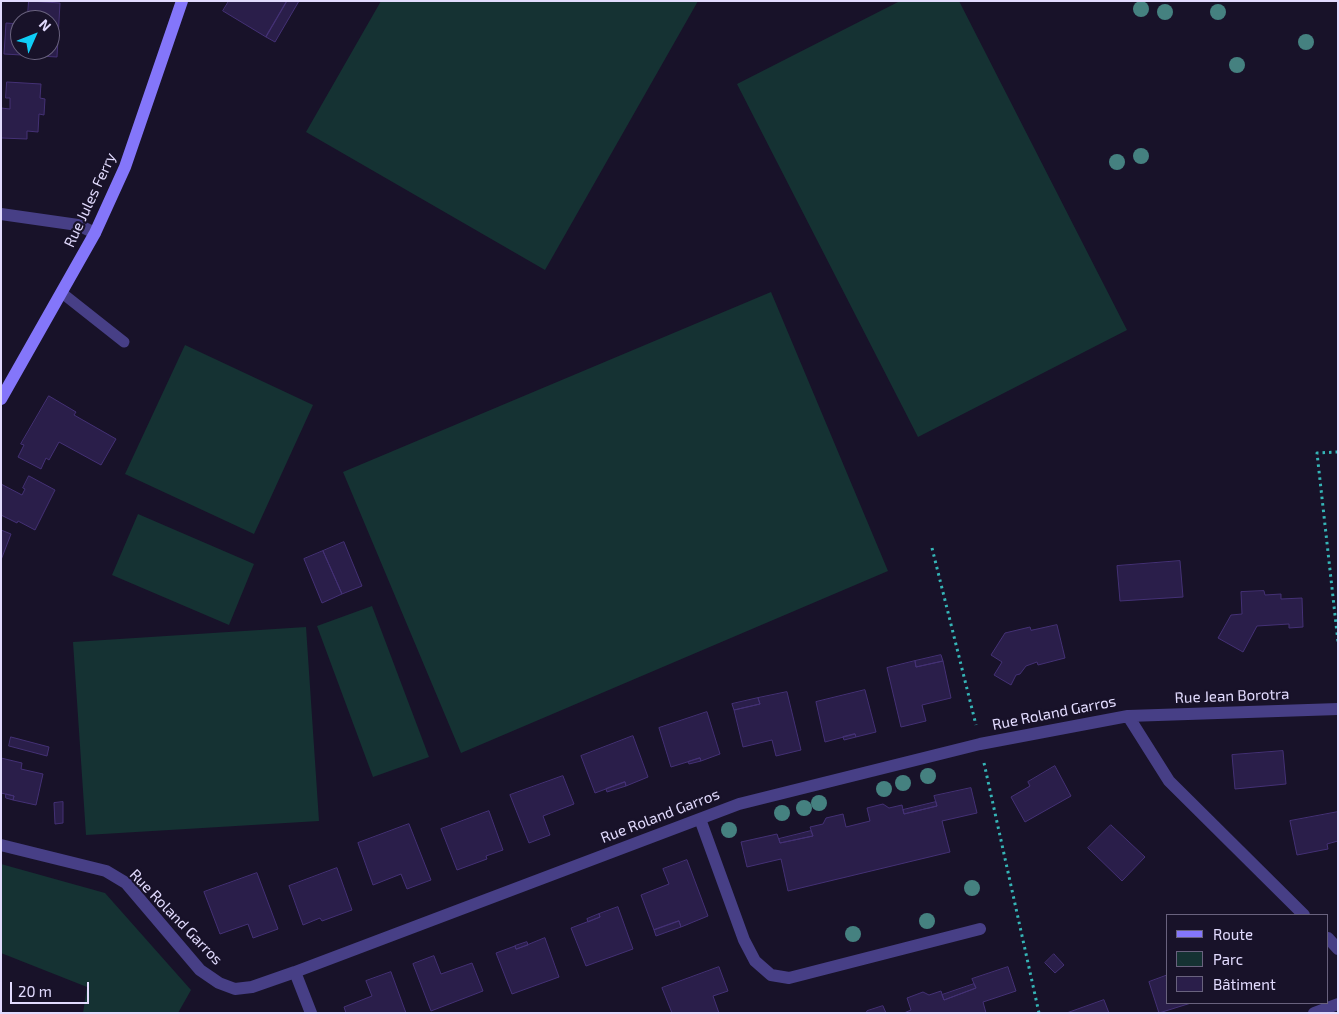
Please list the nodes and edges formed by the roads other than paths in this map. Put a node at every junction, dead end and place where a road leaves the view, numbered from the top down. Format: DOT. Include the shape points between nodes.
graph roads {
  1 [pos="182,1"];
  2 [pos="1,214"];
  3 [pos="96,233"];
  4 [pos="62,293"];
  5 [pos="124,342"];
  6 [pos="1,399"];
  7 [pos="1338,709"];
  8 [pos="1128,716"];
  9 [pos="700,819"];
  10 [pos="1,845"];
  11 [pos="1303,914"];
  12 [pos="980,929"];
  13 [pos="1329,939"];
  14 [pos="1338,949"];
  15 [pos="295,972"];
  16 [pos="1338,1004"];
  17 [pos="311,1013"];
  18 [pos="1314,1013"];
  1 -- 3 [label="main road, Rue Jules Ferry" via="125,167"];
  2 -- 3 [label="street" via="78,225"];
  3 -- 4 [label="main road, Rue Jules Ferry"];
  4 -- 5 [label="lane"];
  4 -- 6 [label="main road, Rue Jules Ferry"];
  7 -- 8 [label="street, Rue Jean Borotra"];
  8 -- 9 [label="street, Rue Roland Garros" via="980,744 739,804"];
  8 -- 11 [label="street, Rue Roland Garros" via="1169,781"];
  9 -- 12 [label="street" via="744,940 755,961 771,975 789,978"];
  9 -- 15 [label="street, Rue Roland Garros"];
  10 -- 15 [label="street, Rue Roland Garros" via="106,871 126,883 200,970 219,983 235,989"];
  13 -- 14 [label="street"];
  15 -- 17 [label="street"];
  16 -- 18 [label="street"];
}
